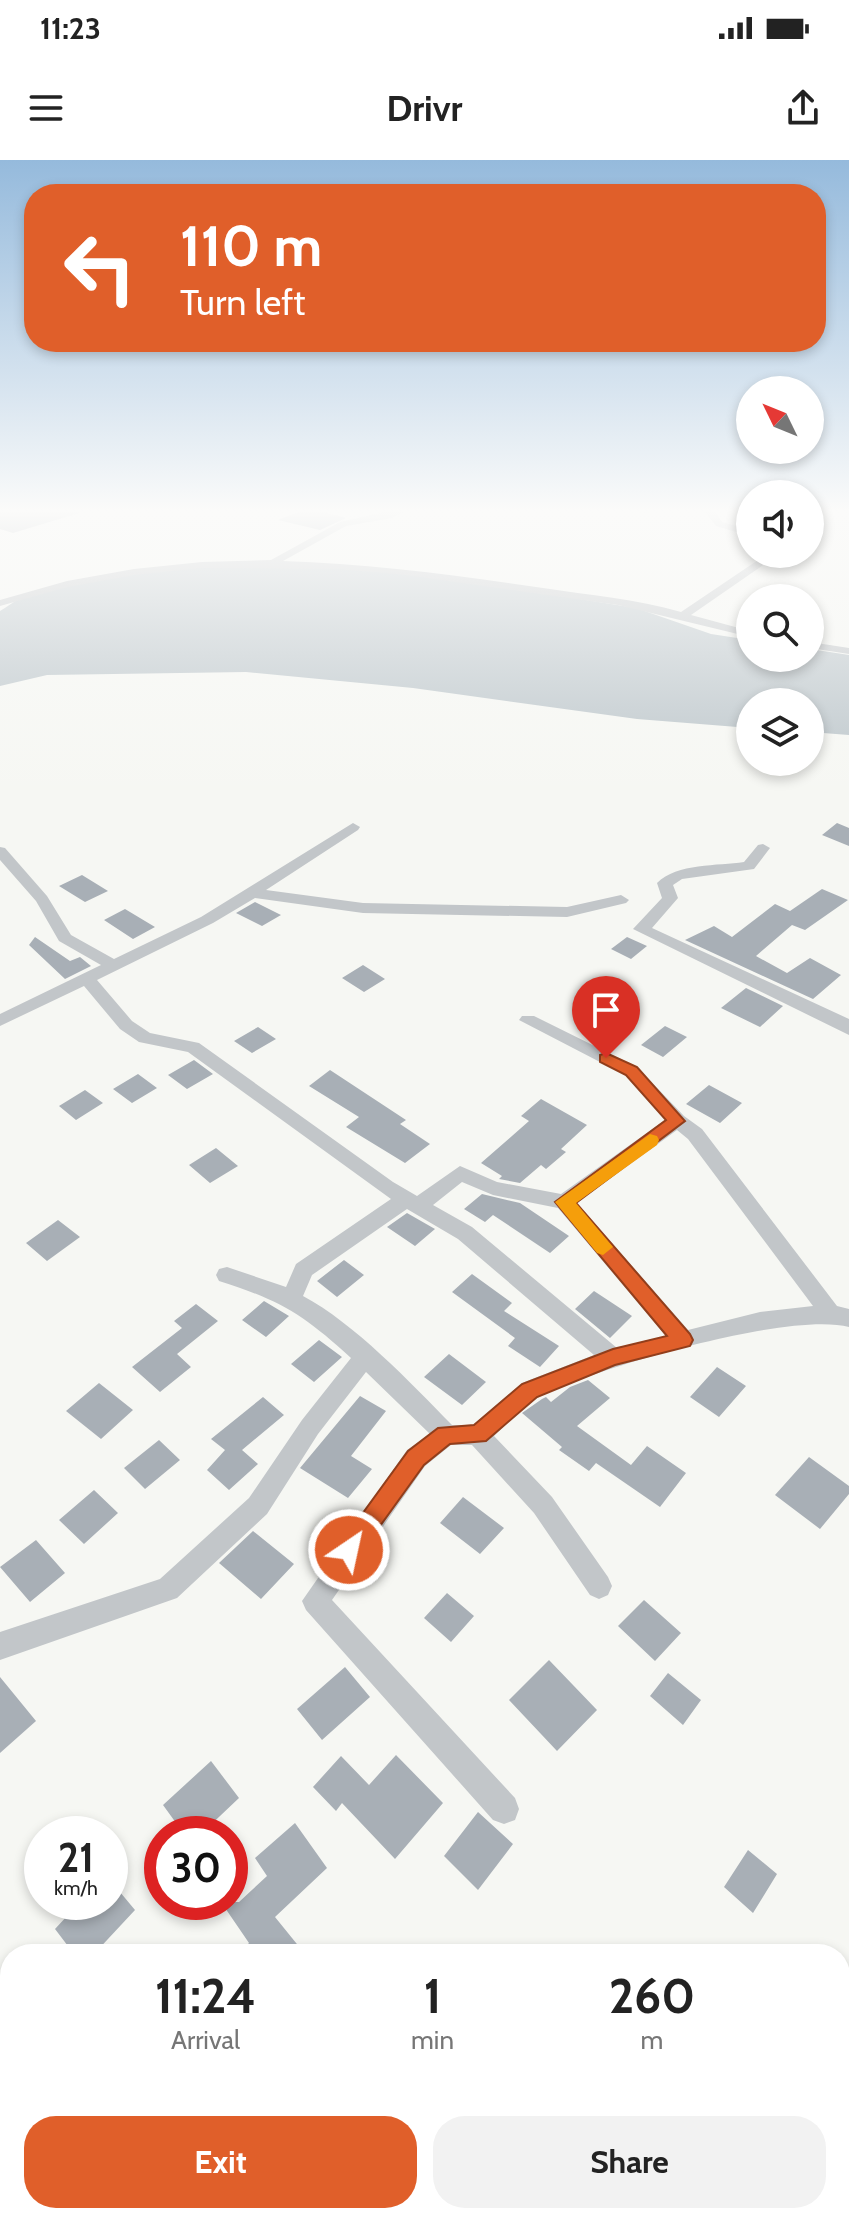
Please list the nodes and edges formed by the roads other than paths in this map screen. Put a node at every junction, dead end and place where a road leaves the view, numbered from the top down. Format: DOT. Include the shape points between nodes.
graph roads {
  1 [pos="641,605"];
  2 [pos="698,605"];
  3 [pos="682,616"];
  4 [pos="736,630"];
  5 [pos="824,647"];
  6 [pos="849,651"];
  7 [pos="353,827"];
  8 [pos="763,848"];
  9 [pos="0,851"];
  10 [pos="252,893"];
  11 [pos="621,900"];
  12 [pos="114,966"];
  13 [pos="87,979"];
  14 [pos="528,1020"];
  15 [pos="0,1021"];
  16 [pos="849,1029"];
  17 [pos="677,1121"];
  18 [pos="414,1201"];
  19 [pos="564,1202"];
  20 [pos="227,1275"];
  21 [pos="291,1300"];
  22 [pos="840,1315"];
  23 [pos="683,1340"];
  24 [pos="365,1357"];
  25 [pos="613,1358"];
  26 [pos="446,1435"];
  27 [pos="478,1435"];
  28 [pos="599,1586"];
  29 [pos="0,1646"];
  30 [pos="504,1809"];
  1 -- 3 [label="street"];
  2 -- 3 [label="street"];
  3 -- 4 [label="street"];
  5 -- 6 [label="street"];
  7 -- 10 [label="street"];
  8 -- 16 [label="street" via="749,866 678,875 665,883 670,898 641,929"];
  9 -- 12 [label="street" via="42,899 65,938"];
  10 -- 11 [label="street" via="363,908 551,912"];
  10 -- 12 [label="street"];
  12 -- 13 [label="street"];
  13 -- 15 [label="street"];
  13 -- 18 [label="street" via="126,1025 145,1038 193,1047 386,1187"];
  14 -- 17 [label="street" via="631,1071"];
  17 -- 19 [label="street"];
  17 -- 22 [label="street" via="695,1134"];
  18 -- 19 [label="street" via="460,1173 493,1188"];
  18 -- 21 [label="street" via="304,1270"];
  18 -- 25 [label="street" via="465,1233"];
  19 -- 23 [label="street"];
  20 -- 21 [label="street"];
  21 -- 24 [label="street" via="317,1314"];
  22 -- 23 [label="street" via="760,1321"];
  23 -- 25 [label="street"];
  24 -- 26 [label="street"];
  24 -- 29 [label="street" via="258,1506 168,1589"];
  25 -- 27 [label="street" via="530,1390"];
  26 -- 27 [label="street"];
  26 -- 30 [label="street" via="416,1458 315,1601"];
  27 -- 28 [label="street" via="543,1505"];
}
